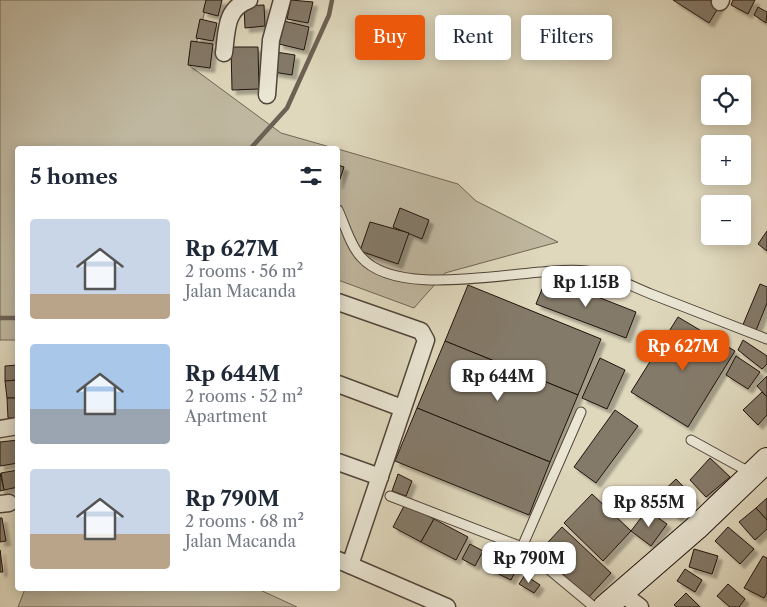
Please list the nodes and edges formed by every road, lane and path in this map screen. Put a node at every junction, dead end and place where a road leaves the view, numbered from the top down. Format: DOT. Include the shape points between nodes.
graph roads {
  1 [pos="249,0"];
  2 [pos="282,0"];
  3 [pos="224,52"];
  4 [pos="267,95"];
  5 [pos="340,214"];
  6 [pos="340,303"];
  7 [pos="767,339"];
  8 [pos="340,385"];
  9 [pos="402,408"];
  10 [pos="581,412"];
  11 [pos="15,426"];
  12 [pos="0,428"];
  13 [pos="691,440"];
  14 [pos="340,463"];
  15 [pos="760,467"];
  16 [pos="380,477"];
  17 [pos="390,496"];
  18 [pos="522,547"];
  19 [pos="344,562"];
  20 [pos="613,599"];
  21 [pos="447,607"];
  22 [pos="594,607"];
  23 [pos="640,607"];
  1 -- 3 [label="street" via="238,4 232,12"];
  2 -- 4 [label="street" via="271,40"];
  5 -- 7 [label="lane" via="360,256 379,270 422,280 458,280 536,271 588,271"];
  6 -- 9 [label="street" via="424,335 426,340"];
  8 -- 9 [label="street"];
  9 -- 16 [label="street"];
  10 -- 18 [label="lane"];
  11 -- 12 [label="street"];
  13 -- 15 [label="lane"];
  14 -- 16 [label="street"];
  15 -- 20 [label="street" via="696,528"];
  16 -- 19 [label="street"];
  17 -- 18 [label="lane"];
  18 -- 22 [label="lane"];
  19 -- 21 [label="street"];
  20 -- 23 [label="street"];
}
